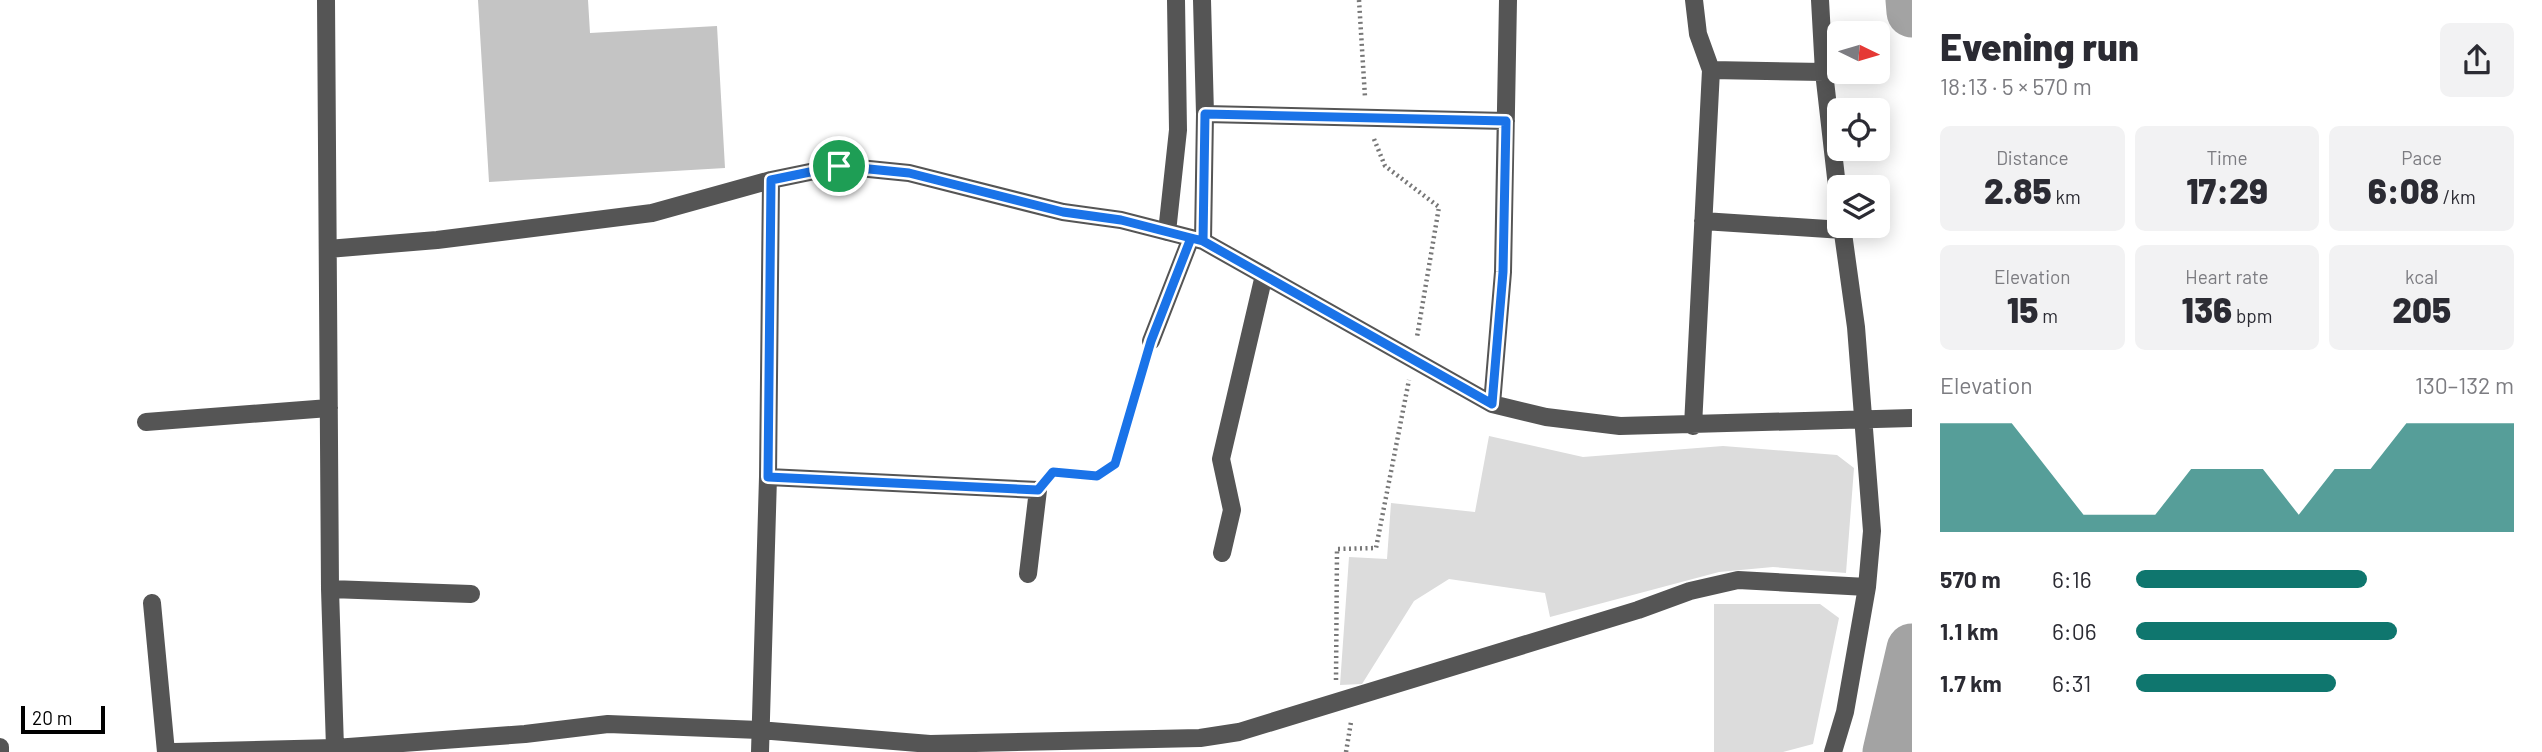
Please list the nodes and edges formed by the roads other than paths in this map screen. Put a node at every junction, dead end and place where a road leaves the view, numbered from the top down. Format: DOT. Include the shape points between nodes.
graph roads {
  1 [pos="326,0"];
  2 [pos="1176,0"];
  3 [pos="1202,0"];
  4 [pos="1508,0"];
  5 [pos="1694,0"];
  6 [pos="1820,0"];
  7 [pos="1712,70"];
  8 [pos="1824,72"];
  9 [pos="1205,114"];
  10 [pos="1506,121"];
  11 [pos="1836,175"];
  12 [pos="771,180"];
  13 [pos="1703,221"];
  14 [pos="1827,227"];
  15 [pos="1167,232"];
  16 [pos="1843,238"];
  17 [pos="1197,239"];
  18 [pos="328,249"];
  19 [pos="1264,275"];
  20 [pos="1151,341"];
  21 [pos="1492,404"];
  22 [pos="329,408"];
  23 [pos="1912,418"];
  24 [pos="1864,420"];
  25 [pos="146,422"];
  26 [pos="1692,426"];
  27 [pos="768,477"];
  28 [pos="1222,553"];
  29 [pos="1028,574"];
  30 [pos="1867,587"];
  31 [pos="330,589"];
  32 [pos="471,594"];
  33 [pos="152,603"];
  34 [pos="759,730"];
  35 [pos="525,743"];
  36 [pos="335,748"];
  37 [pos="166,752"];
  38 [pos="174,752"];
  39 [pos="760,752"];
  40 [pos="1833,752"];
  1 -- 18 [label="street"];
  2 -- 15 [label="street" via="1178,130"];
  3 -- 9 [label="street"];
  4 -- 10 [label="street"];
  5 -- 7 [label="street" via="1698,34"];
  6 -- 8 [label="street"];
  7 -- 8 [label="street"];
  7 -- 13 [label="street"];
  8 -- 11 [label="street"];
  9 -- 10 [label="street"];
  9 -- 17 [label="street"];
  10 -- 21 [label="street" via="1503,272"];
  12 -- 15 [label="street" via="839,166 909,173 1063,212"];
  12 -- 18 [label="street" via="652,213"];
  12 -- 27 [label="street"];
  13 -- 14 [label="street"];
  13 -- 26 [label="street"];
  15 -- 17 [label="street"];
  16 -- 24 [label="street"];
  17 -- 19 [label="street"];
  17 -- 20 [label="street"];
  18 -- 22 [label="street"];
  19 -- 21 [label="street"];
  19 -- 28 [label="street" via="1221,459 1232,510"];
  21 -- 26 [label="street" via="1546,417 1620,426"];
  22 -- 25 [label="street"];
  22 -- 31 [label="street"];
  23 -- 24 [label="street"];
  24 -- 26 [label="street"];
  24 -- 30 [label="street" via="1872,531"];
  27 -- 29 [label="street" via="1038,490"];
  27 -- 34 [label="street"];
  30 -- 34 [label="street" via="1738,580 1240,732 1200,738 930,744"];
  30 -- 40 [label="street" via="1845,712"];
  31 -- 32 [label="street"];
  31 -- 36 [label="street"];
  33 -- 37 [label="street"];
  34 -- 35 [label="street" via="608,724"];
  34 -- 39 [label="street"];
  35 -- 36 [label="street"];
  36 -- 38 [label="street"];
}
